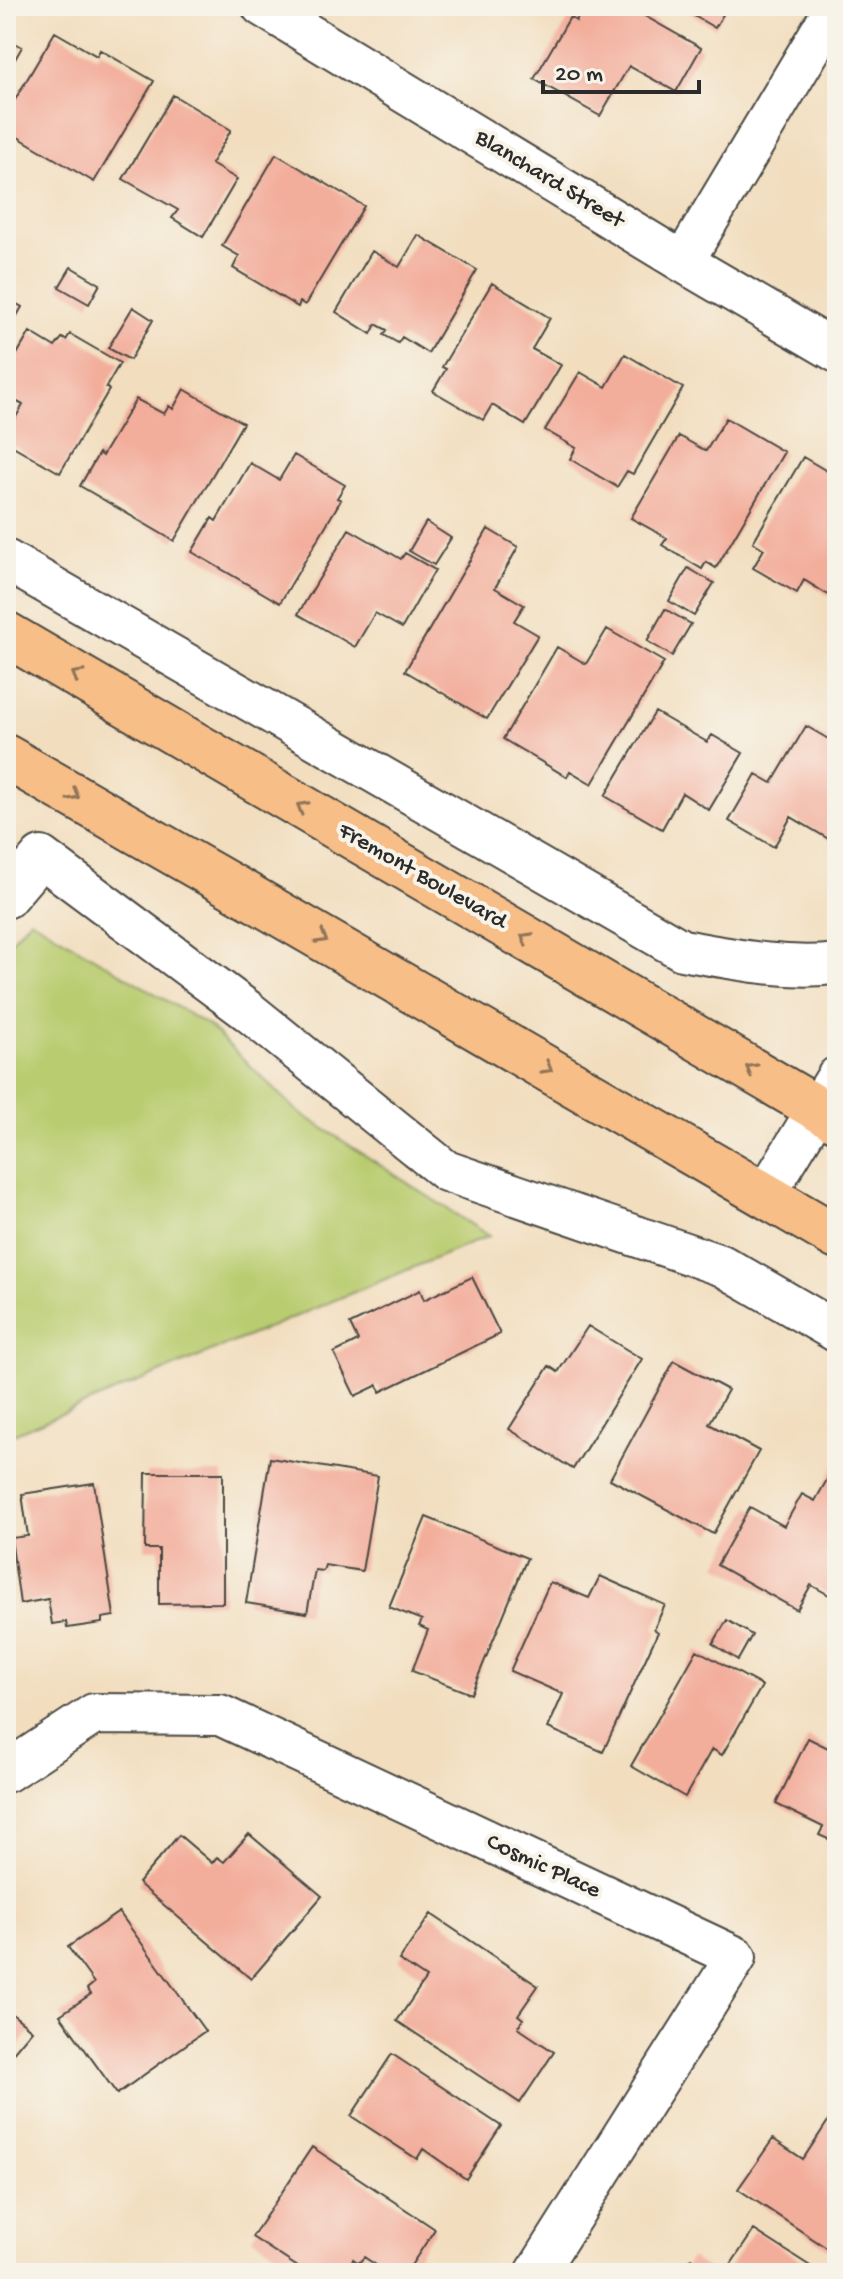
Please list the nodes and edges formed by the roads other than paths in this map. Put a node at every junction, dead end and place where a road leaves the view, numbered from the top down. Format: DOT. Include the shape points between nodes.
graph roads {
  1 [pos="262,6"];
  2 [pos="836,6"];
  3 [pos="683,262"];
  4 [pos="837,352"];
  5 [pos="6,560"];
  6 [pos="6,634"];
  7 [pos="6,757"];
  8 [pos="6,898"];
  9 [pos="837,964"];
  10 [pos="831,1102"];
  11 [pos="766,1194"];
  12 [pos="837,1237"];
  13 [pos="837,1332"];
  14 [pos="6,1772"];
  15 [pos="536,2273"];
  1 -- 3 [label="street, Blanchard Street"];
  2 -- 3 [label="street"];
  3 -- 4 [label="street, Blanchard Street"];
  5 -- 9 [label="street" via="682,950 755,963"];
  10 -- 6 [label="main road, Fremont Boulevard, one-way"];
  7 -- 11 [label="main road, one-way"];
  8 -- 13 [label="street" via="41,857 248,1011 446,1171 723,1266"];
  10 -- 11 [label="street"];
  11 -- 12 [label="main road"];
  14 -- 15 [label="street, Cosmic Place" via="94,1714 220,1715 736,1957"];
}
